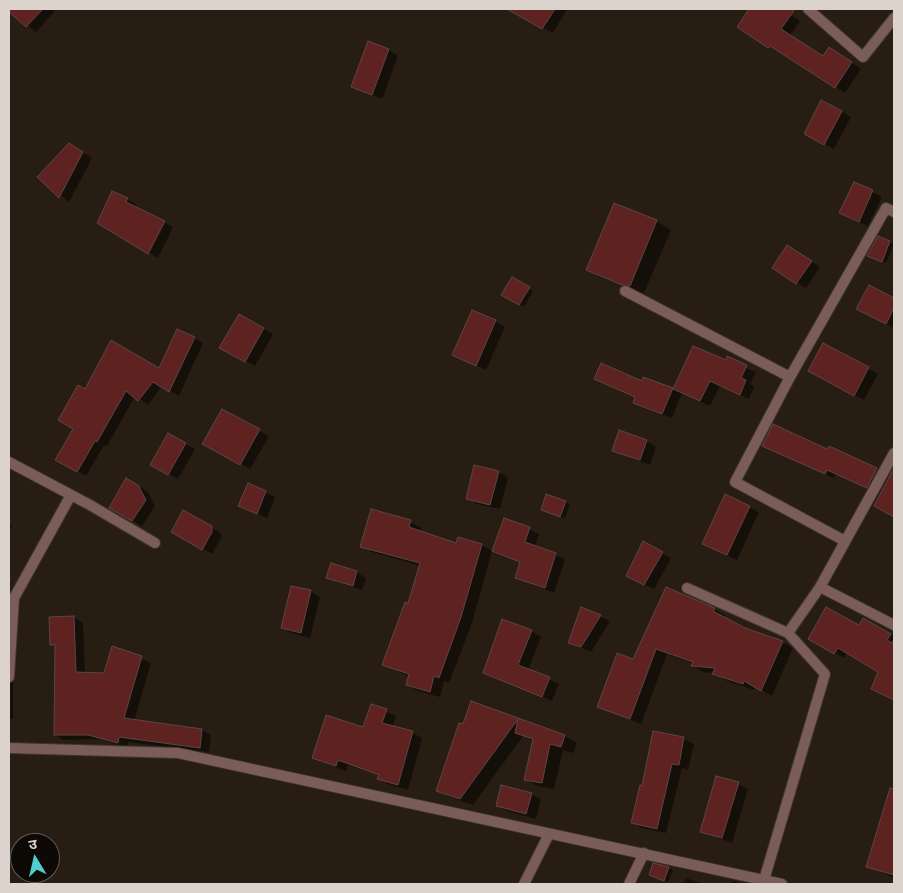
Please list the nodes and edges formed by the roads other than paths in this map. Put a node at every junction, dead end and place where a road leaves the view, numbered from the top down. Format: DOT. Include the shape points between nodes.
graph roads {
  1 [pos="808,9"];
  2 [pos="894,18"];
  3 [pos="894,212"];
  4 [pos="625,291"];
  5 [pos="790,377"];
  6 [pos="894,452"];
  7 [pos="9,462"];
  8 [pos="71,495"];
  9 [pos="846,541"];
  10 [pos="155,543"];
  11 [pos="820,587"];
  12 [pos="687,588"];
  13 [pos="11,598"];
  14 [pos="894,625"];
  15 [pos="788,633"];
  16 [pos="9,677"];
  17 [pos="9,748"];
  18 [pos="549,834"];
  19 [pos="644,853"];
  20 [pos="764,880"];
  21 [pos="524,884"];
  22 [pos="629,884"];
  23 [pos="782,884"];
  1 -- 2 [label="street" via="863,57"];
  3 -- 5 [label="street" via="886,208"];
  4 -- 5 [label="street"];
  5 -- 9 [label="street" via="735,482"];
  6 -- 9 [label="street"];
  7 -- 8 [label="street"];
  8 -- 10 [label="street"];
  8 -- 13 [label="street"];
  9 -- 11 [label="street"];
  11 -- 14 [label="street"];
  11 -- 15 [label="street"];
  12 -- 15 [label="street"];
  13 -- 16 [label="street"];
  15 -- 20 [label="street" via="825,674"];
  17 -- 18 [label="street" via="178,753"];
  18 -- 19 [label="street"];
  18 -- 21 [label="street"];
  19 -- 20 [label="street"];
  19 -- 22 [label="street"];
  20 -- 23 [label="street"];
}
